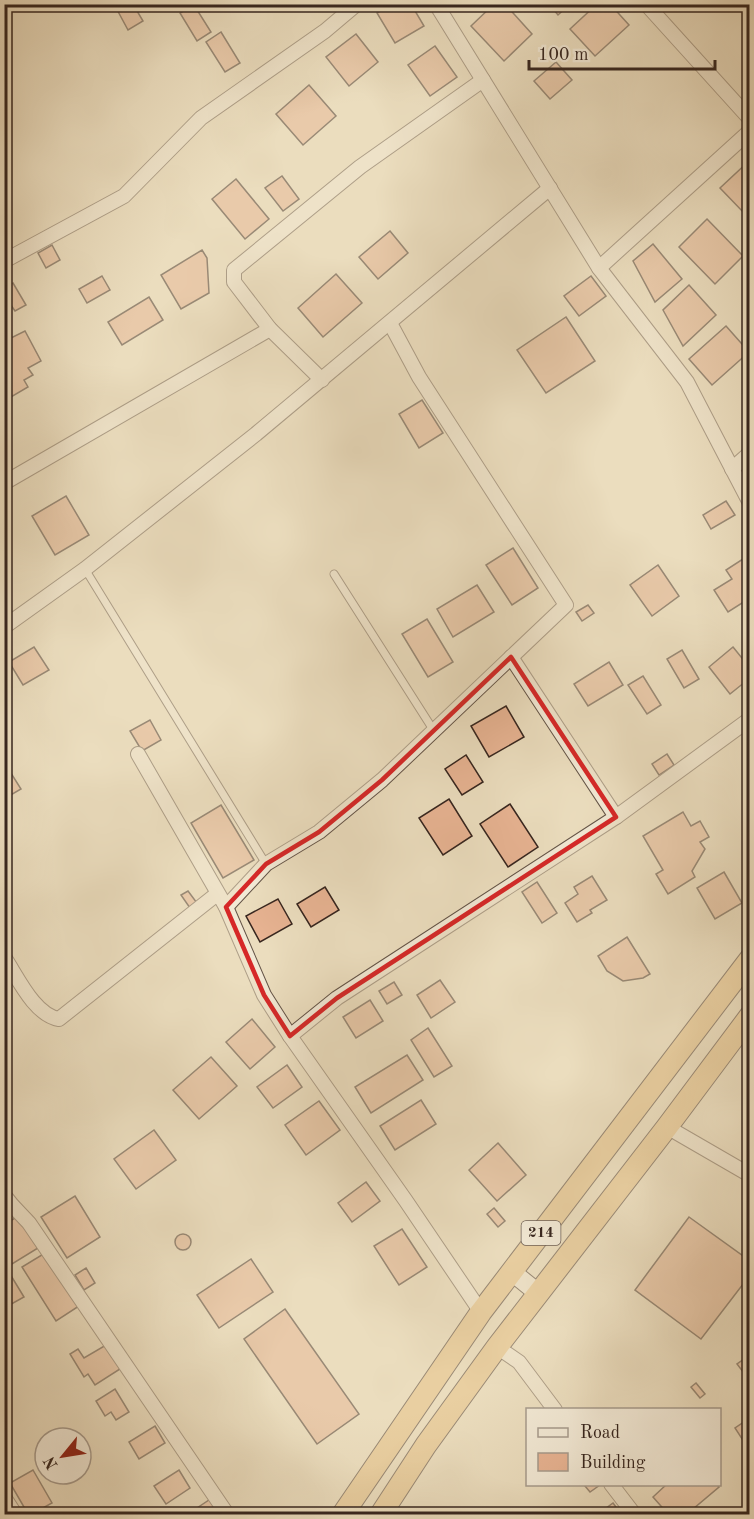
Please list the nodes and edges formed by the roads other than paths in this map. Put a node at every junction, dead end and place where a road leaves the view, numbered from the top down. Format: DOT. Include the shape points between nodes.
graph roads {
  1 [pos="357,4"];
  2 [pos="436,4"];
  3 [pos="646,4"];
  4 [pos="483,80"];
  5 [pos="750,119"];
  6 [pos="750,131"];
  7 [pos="550,188"];
  8 [pos="4,261"];
  9 [pos="599,268"];
  10 [pos="390,323"];
  11 [pos="270,329"];
  12 [pos="322,380"];
  13 [pos="750,453"];
  14 [pos="732,469"];
  15 [pos="4,483"];
  16 [pos="750,503"];
  17 [pos="85,569"];
  18 [pos="334,574"];
  19 [pos="4,627"];
  20 [pos="511,657"];
  21 [pos="750,719"];
  22 [pos="434,731"];
  23 [pos="138,754"];
  24 [pos="616,818"];
  25 [pos="266,864"];
  26 [pos="217,894"];
  27 [pos="226,907"];
  28 [pos="4,957"];
  29 [pos="750,959"];
  30 [pos="750,1016"];
  31 [pos="290,1036"];
  32 [pos="667,1127"];
  33 [pos="750,1175"];
  34 [pos="10,1203"];
  35 [pos="512,1272"];
  36 [pos="538,1293"];
  37 [pos="481,1312"];
  38 [pos="497,1347"];
  39 [pos="554,1408"];
  40 [pos="612,1486"];
  41 [pos="4,1497"];
  42 [pos="15,1515"];
  43 [pos="227,1515"];
  44 [pos="343,1515"];
  45 [pos="381,1515"];
  46 [pos="634,1515"];
  1 -- 8 [label="street" via="325,31 201,117 124,196"];
  2 -- 4 [label="street"];
  3 -- 5 [label="street"];
  4 -- 7 [label="street"];
  4 -- 11 [label="street" via="360,167 234,270 234,282"];
  6 -- 9 [label="street"];
  7 -- 9 [label="street"];
  7 -- 10 [label="street"];
  9 -- 14 [label="street" via="687,382"];
  10 -- 12 [label="street"];
  10 -- 20 [label="street" via="418,377 566,605"];
  11 -- 12 [label="street"];
  11 -- 15 [label="street"];
  12 -- 17 [label="street"];
  13 -- 14 [label="street"];
  14 -- 16 [label="street"];
  17 -- 19 [label="street"];
  17 -- 25 [label="lane"];
  18 -- 22 [label="lane"];
  20 -- 22 [label="street"];
  20 -- 24 [label="street"];
  21 -- 24 [label="street"];
  22 -- 25 [label="street" via="319,832"];
  23 -- 26 [label="street"];
  24 -- 31 [label="street" via="337,998"];
  25 -- 27 [label="street"];
  26 -- 27 [label="street"];
  26 -- 28 [label="street" via="59,1019 33,1002"];
  27 -- 31 [label="street" via="264,995"];
  29 -- 35 [label="highway, 214"];
  30 -- 32 [label="highway, 214"];
  31 -- 37 [label="street"];
  32 -- 33 [label="street"];
  32 -- 36 [label="highway, 214"];
  34 -- 43 [label="street" via="29,1223"];
  35 -- 36 [label="main road"];
  35 -- 37 [label="highway, 214"];
  36 -- 38 [label="highway, 214"];
  37 -- 44 [label="highway, 214"];
  38 -- 39 [label="street" via="519,1362"];
  38 -- 45 [label="highway, 214"];
  40 -- 46 [label="street"];
  41 -- 42 [label="street"];
}
